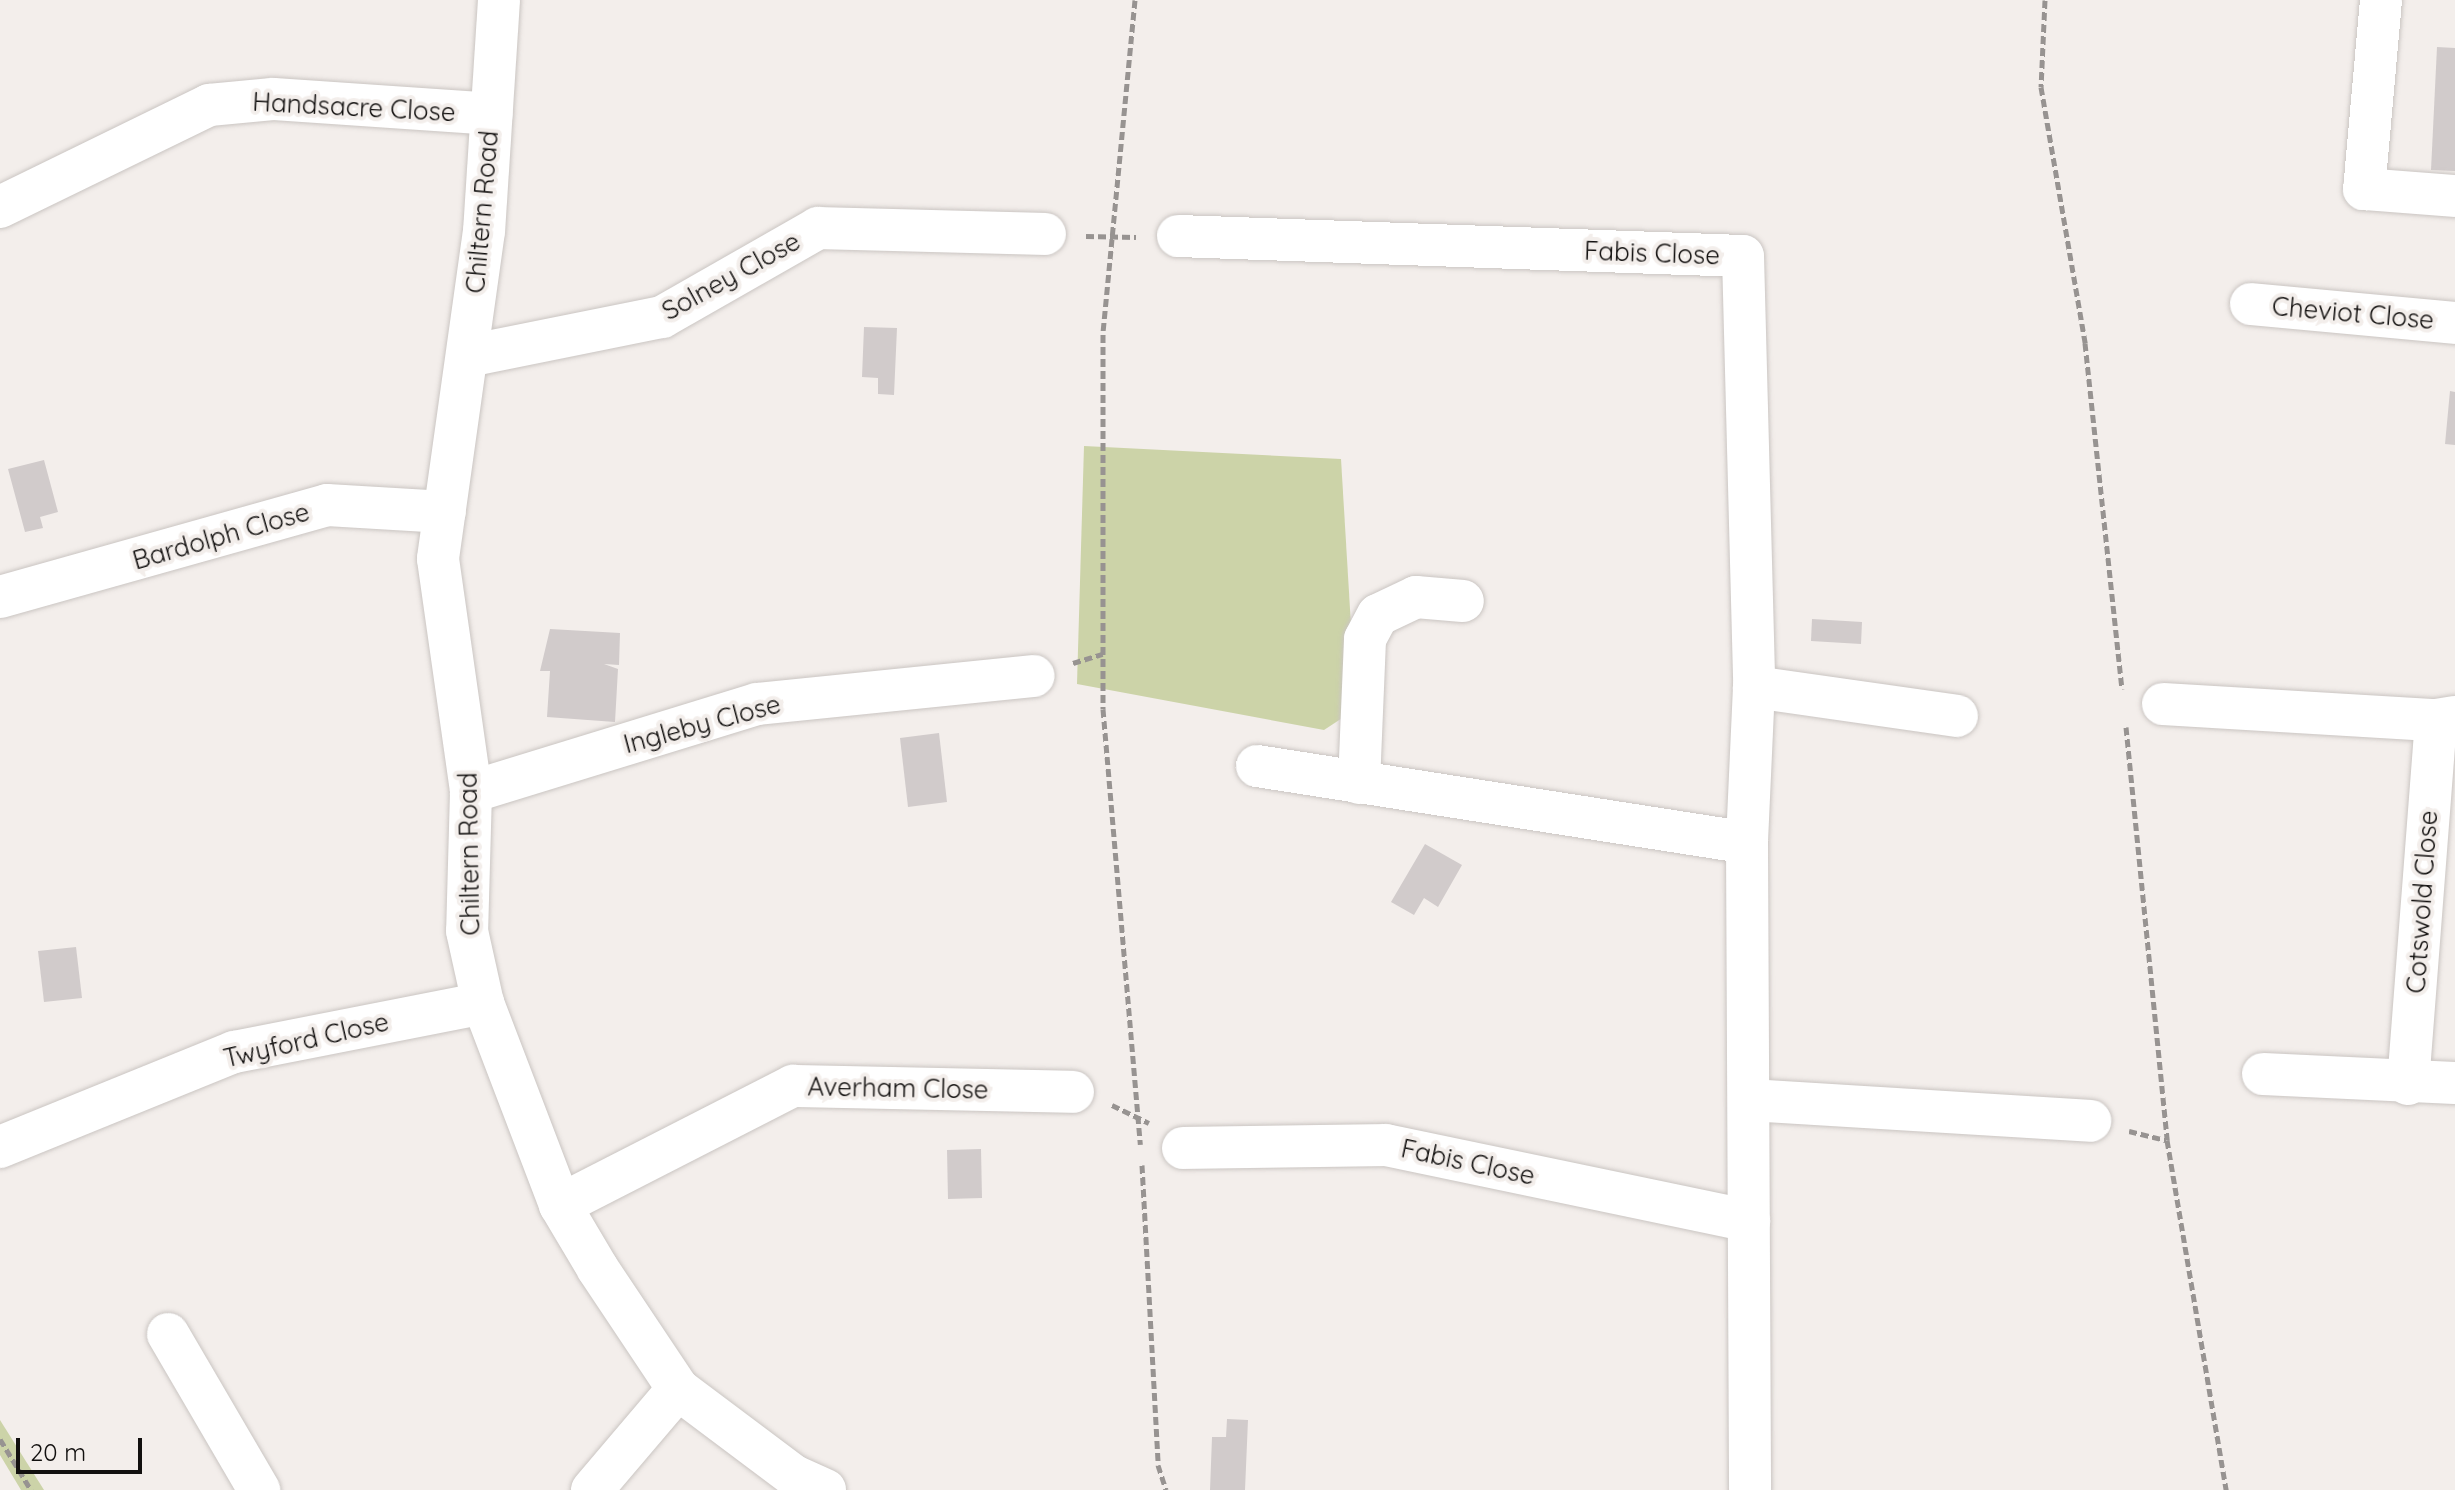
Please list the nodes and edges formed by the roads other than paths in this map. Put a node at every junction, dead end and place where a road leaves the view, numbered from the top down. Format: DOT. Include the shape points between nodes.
graph roads {
  1 [pos="499,0"];
  2 [pos="2381,0"];
  3 [pos="491,114"];
  4 [pos="2455,196"];
  5 [pos="0,207"];
  6 [pos="1045,234"];
  7 [pos="1178,236"];
  8 [pos="2251,304"];
  9 [pos="2455,323"];
  10 [pos="468,356"];
  11 [pos="445,512"];
  12 [pos="0,597"];
  13 [pos="1463,601"];
  14 [pos="1034,676"];
  15 [pos="1754,687"];
  16 [pos="2137,709"];
  17 [pos="1957,716"];
  18 [pos="2446,718"];
  19 [pos="1257,766"];
  20 [pos="1359,783"];
  21 [pos="471,792"];
  22 [pos="1747,843"];
  23 [pos="483,1003"];
  24 [pos="2263,1074"];
  25 [pos="2455,1083"];
  26 [pos="2408,1084"];
  27 [pos="1073,1092"];
  28 [pos="1750,1100"];
  29 [pos="2090,1121"];
  30 [pos="0,1147"];
  31 [pos="1183,1148"];
  32 [pos="560,1205"];
  33 [pos="1749,1221"];
  34 [pos="168,1334"];
  35 [pos="678,1389"];
  36 [pos="259,1490"];
  37 [pos="592,1490"];
  38 [pos="825,1490"];
  39 [pos="1750,1490"];
  1 -- 3 [label="street, Chiltern Road"];
  2 -- 4 [label="street" via="2364,189"];
  3 -- 5 [label="street, Handsacre Close" via="273,99 209,105"];
  3 -- 10 [label="street, Chiltern Road"];
  6 -- 10 [label="street, Solney Close" via="818,228 662,317"];
  7 -- 15 [label="street, Fabis Close" via="1743,256"];
  8 -- 9 [label="street, Cheviot Close"];
  10 -- 11 [label="street, Chiltern Road"];
  11 -- 12 [label="street, Bardolph Close" via="327,505"];
  11 -- 21 [label="street, Chiltern Road" via="438,559"];
  13 -- 20 [label="street" via="1416,597 1378,615 1365,639"];
  14 -- 21 [label="street, Ingleby Close" via="757,704"];
  15 -- 17 [label="street"];
  15 -- 22 [label="street, Fabis Close"];
  16 -- 18 [label="street, Cotswold Close"];
  18 -- 26 [label="street, Cotswold Close"];
  19 -- 20 [label="street"];
  20 -- 22 [label="street"];
  21 -- 23 [label="street, Chiltern Road" via="467,931"];
  22 -- 28 [label="street, Fabis Close"];
  23 -- 30 [label="street, Twyford Close" via="234,1052"];
  23 -- 32 [label="street, Chiltern Road"];
  24 -- 26 [label="street"];
  25 -- 26 [label="street"];
  27 -- 32 [label="street, Averham Close" via="793,1086"];
  28 -- 29 [label="street"];
  28 -- 33 [label="street, Fabis Close"];
  31 -- 33 [label="street, Fabis Close" via="1386,1145"];
  32 -- 35 [label="street, Chiltern Road"];
  33 -- 39 [label="street, Fabis Close"];
  34 -- 36 [label="street"];
  35 -- 37 [label="street"];
  35 -- 38 [label="street, Chiltern Road" via="794,1476"];
}
